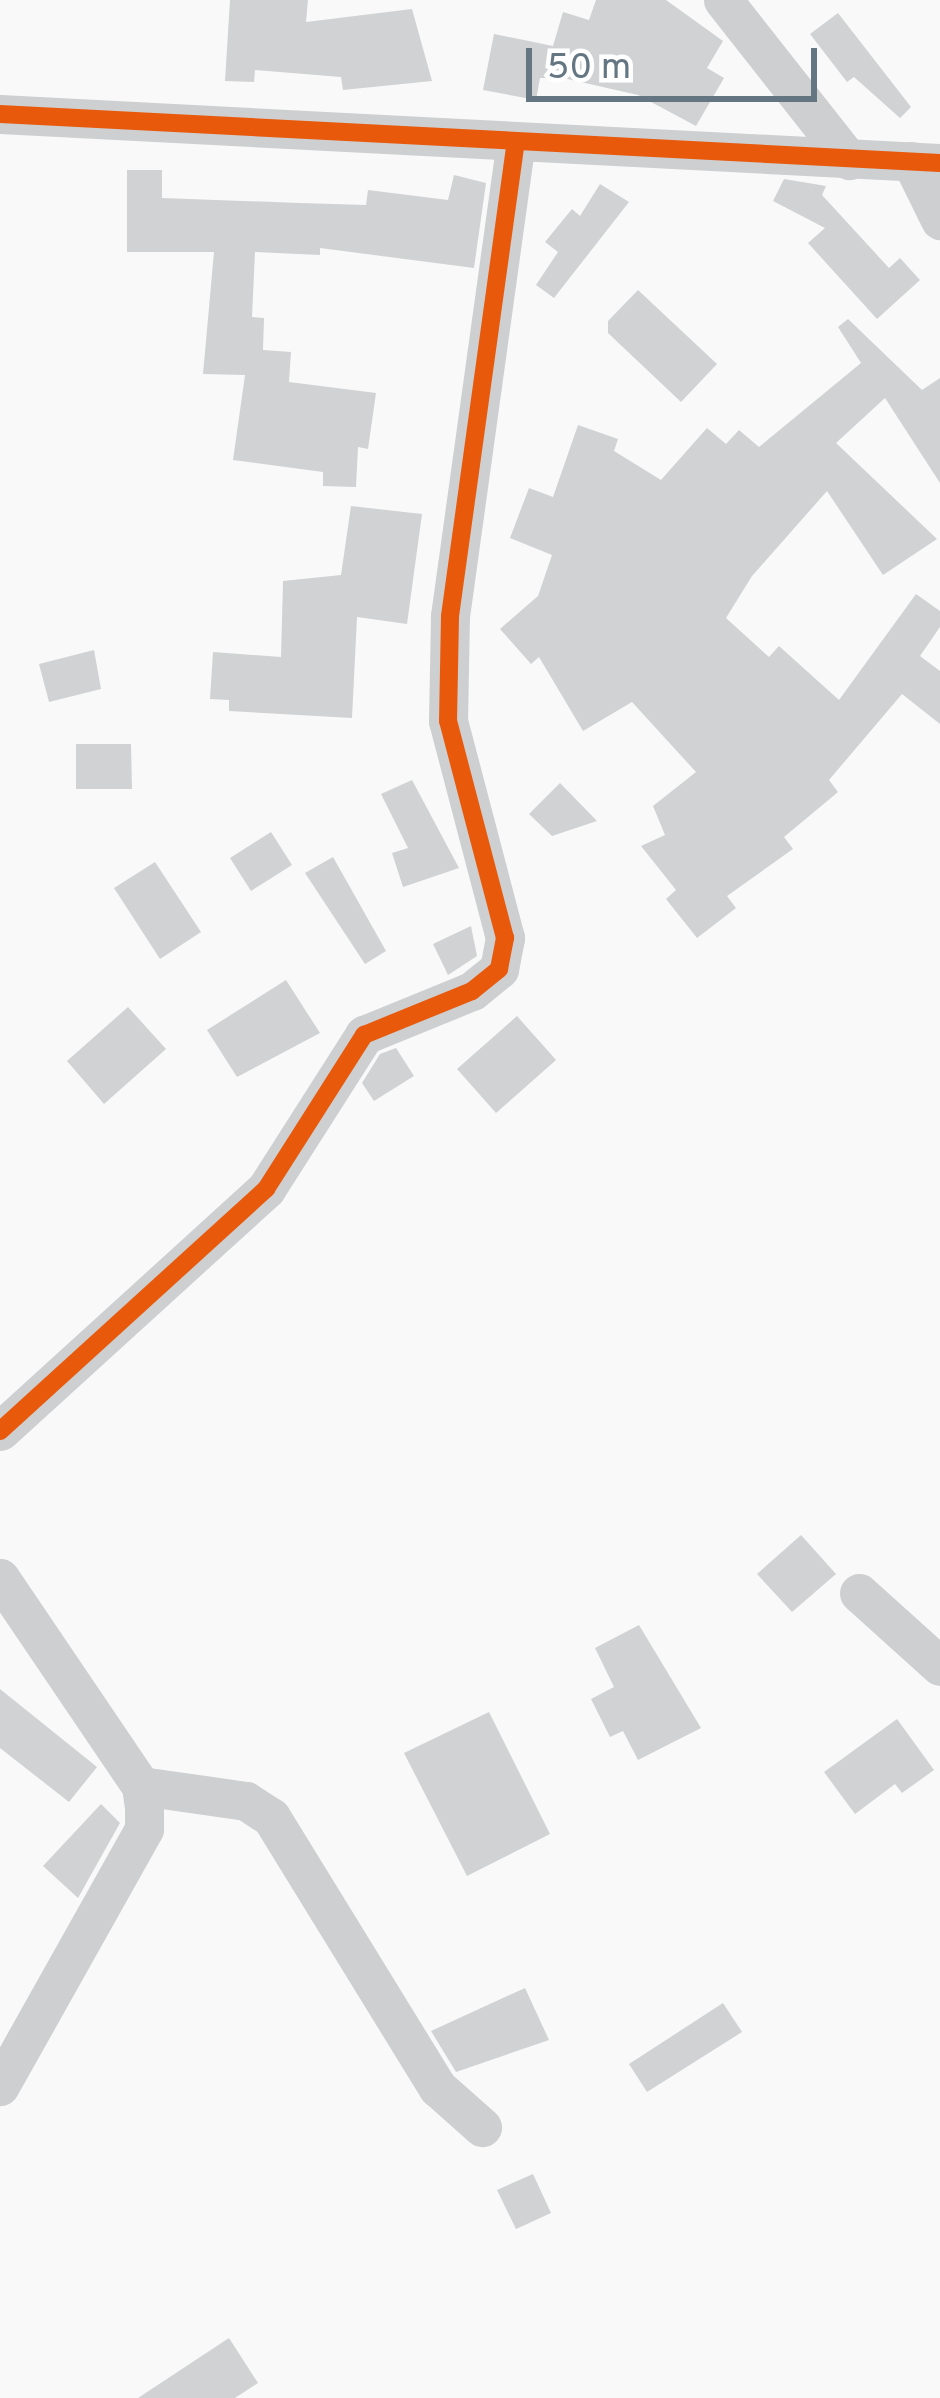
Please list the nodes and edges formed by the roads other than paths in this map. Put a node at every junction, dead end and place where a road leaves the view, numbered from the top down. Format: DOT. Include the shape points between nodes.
graph roads {
  1 [pos="723,0"];
  2 [pos="0,114"];
  3 [pos="515,146"];
  4 [pos="849,160"];
  5 [pos="926,162"];
  6 [pos="940,220"];
  7 [pos="0,1431"];
  8 [pos="0,1578"];
  9 [pos="859,1593"];
  10 [pos="940,1666"];
  11 [pos="141,1786"];
  12 [pos="0,2086"];
  13 [pos="482,2127"];
  1 -- 4 [label="street"];
  2 -- 3 [label="street"];
  3 -- 4 [label="street"];
  3 -- 7 [label="street" via="450,616 448,721 505,938 499,969 472,991 364,1035 266,1189"];
  4 -- 5 [label="street"];
  5 -- 6 [label="street"];
  8 -- 11 [label="street"];
  9 -- 10 [label="street"];
  11 -- 12 [label="street" via="144,1829"];
  11 -- 13 [label="street" via="246,1801 271,1817 438,2088"];
}
